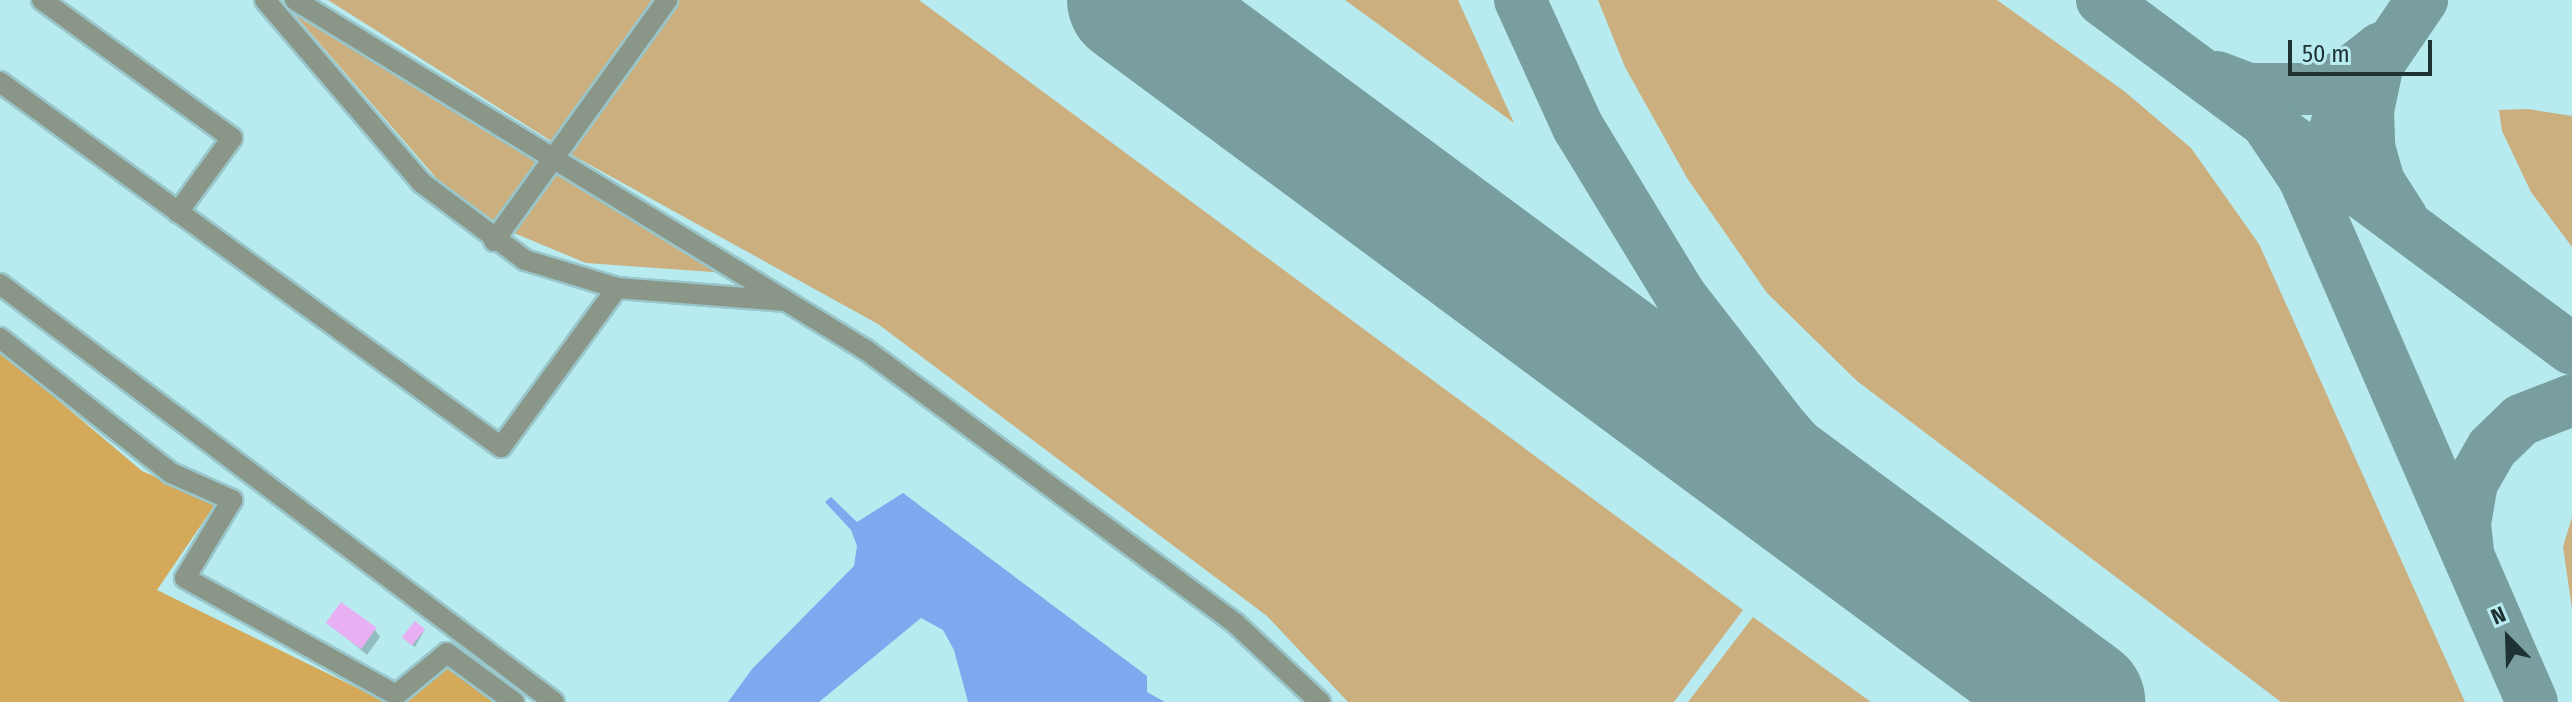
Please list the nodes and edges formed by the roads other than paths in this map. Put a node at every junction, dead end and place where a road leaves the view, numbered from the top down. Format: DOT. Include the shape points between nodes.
graph roads {
  1 [pos="42,0"];
  2 [pos="265,0"];
  3 [pos="295,0"];
  4 [pos="667,0"];
  5 [pos="0,82"];
  6 [pos="553,158"];
  7 [pos="178,212"];
  8 [pos="494,241"];
  9 [pos="0,284"];
  10 [pos="617,288"];
  11 [pos="790,302"];
  12 [pos="0,338"];
  13 [pos="514,702"];
  14 [pos="554,702"];
  15 [pos="1320,702"];
  1 -- 7 [label="lane" via="232,138"];
  2 -- 8 [label="lane" via="422,183"];
  3 -- 6 [label="lane"];
  4 -- 6 [label="lane"];
  5 -- 7 [label="lane"];
  6 -- 8 [label="lane"];
  6 -- 11 [label="lane"];
  7 -- 10 [label="lane" via="501,447"];
  8 -- 10 [label="lane" via="525,260"];
  9 -- 14 [label="lane"];
  10 -- 11 [label="lane"];
  11 -- 15 [label="lane" via="866,350 1236,624"];
  12 -- 13 [label="lane" via="171,473 232,500 185,578 396,695 447,653"];
}
